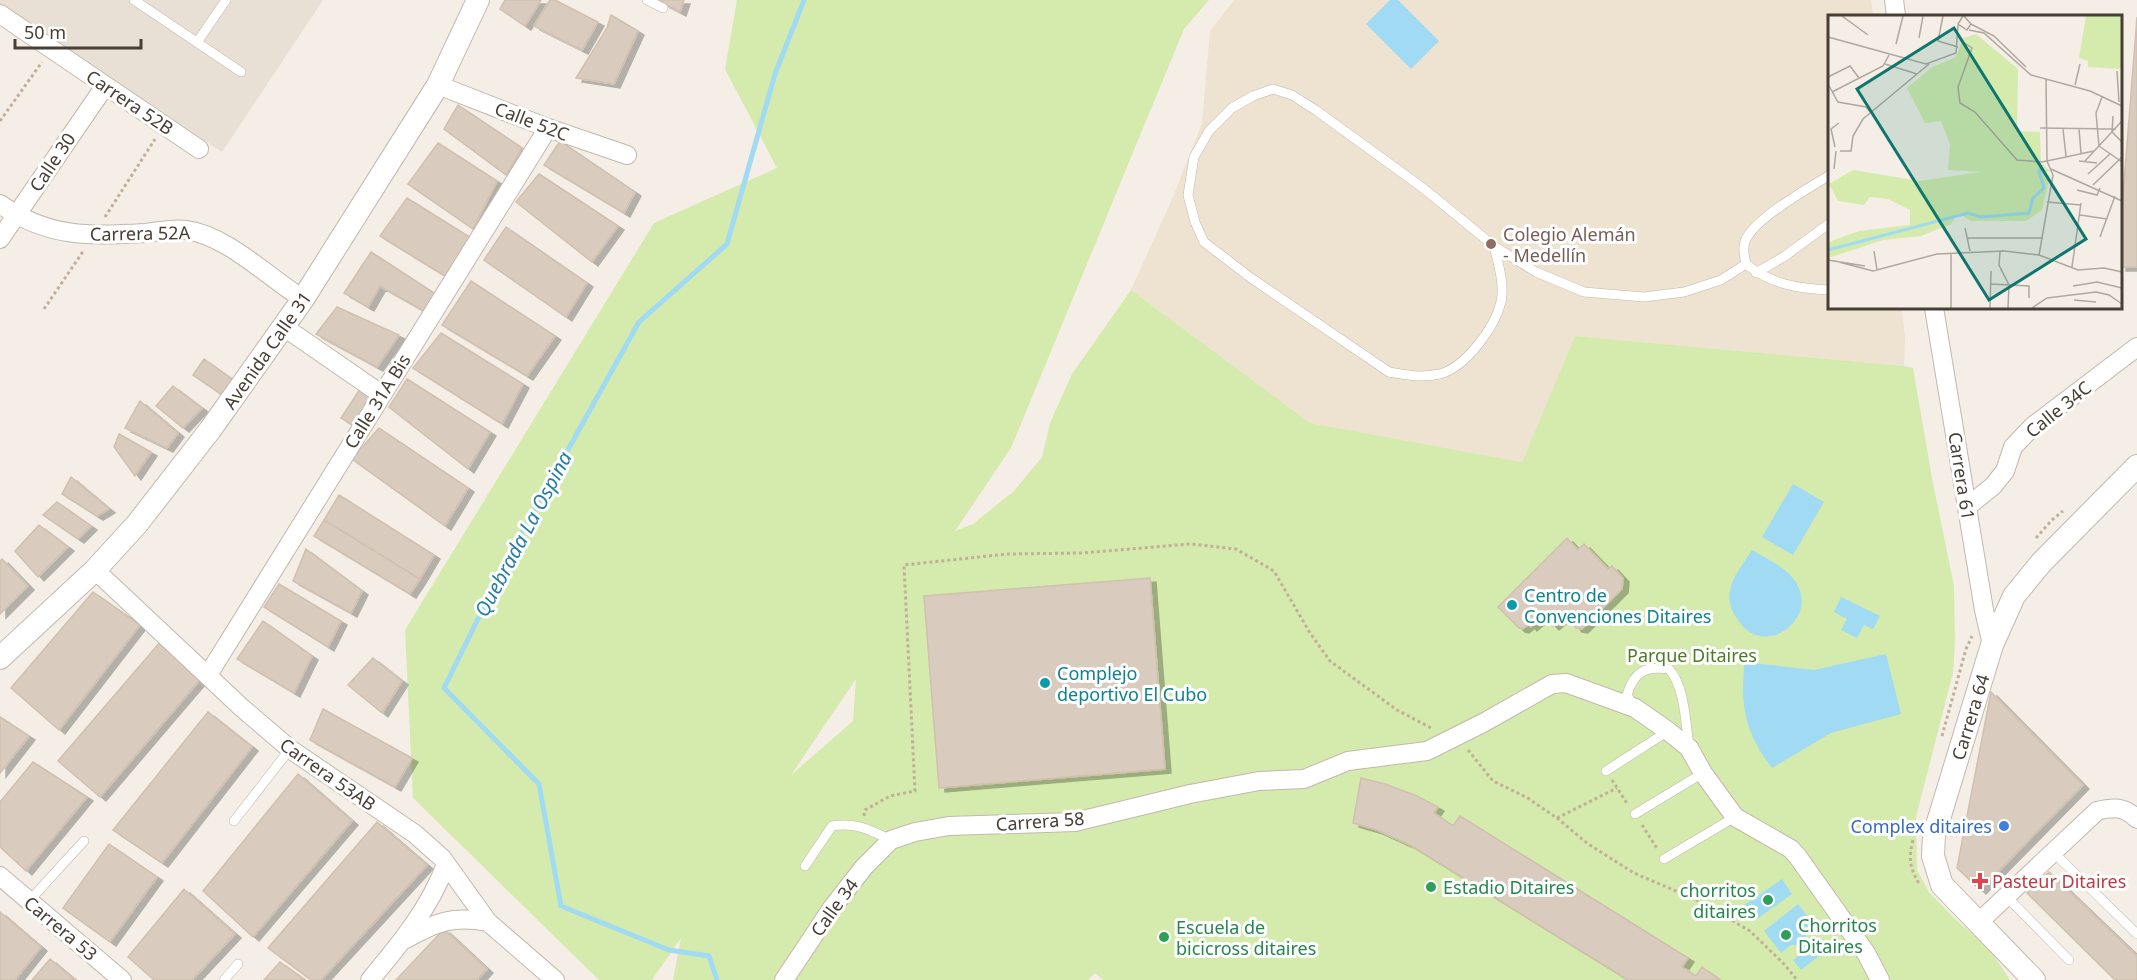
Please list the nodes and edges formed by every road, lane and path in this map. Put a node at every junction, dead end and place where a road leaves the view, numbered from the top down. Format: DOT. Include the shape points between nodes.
graph roads {
  1 [pos="134,0"];
  2 [pos="226,0"];
  3 [pos="478,0"];
  4 [pos="647,0"];
  5 [pos="1894,0"];
  6 [pos="663,8"];
  7 [pos="0,14"];
  8 [pos="1896,15"];
  9 [pos="198,41"];
  10 [pos="52,48"];
  11 [pos="241,72"];
  12 [pos="438,85"];
  13 [pos="105,86"];
  14 [pos="0,121"];
  15 [pos="548,128"];
  16 [pos="199,149"];
  17 [pos="627,154"];
  18 [pos="1828,176"];
  19 [pos="0,204"];
  20 [pos="16,215"];
  21 [pos="1828,224"];
  22 [pos="0,239"];
  23 [pos="1494,246"];
  24 [pos="1746,264"];
  25 [pos="1756,273"];
  26 [pos="1828,290"];
  27 [pos="303,299"];
  28 [pos="1934,309"];
  29 [pos="284,327"];
  30 [pos="2137,347"];
  31 [pos="381,394"];
  32 [pos="2137,466"];
  33 [pos="1967,507"];
  34 [pos="95,570"];
  35 [pos="1992,645"];
  36 [pos="0,658"];
  37 [pos="208,675"];
  38 [pos="1635,708"];
  39 [pos="1668,731"];
  40 [pos="1458,736"];
  41 [pos="1689,748"];
  42 [pos="290,749"];
  43 [pos="1606,771"];
  44 [pos="1703,773"];
  45 [pos="1617,788"];
  46 [pos="1635,814"];
  47 [pos="2133,815"];
  48 [pos="1735,817"];
  49 [pos="1557,818"];
  50 [pos="234,821"];
  51 [pos="861,826"];
  52 [pos="891,840"];
  53 [pos="84,841"];
  54 [pos="2052,852"];
  55 [pos="1664,860"];
  56 [pos="446,864"];
  57 [pos="805,866"];
  58 [pos="0,876"];
  59 [pos="2006,896"];
  60 [pos="29,901"];
  61 [pos="488,922"];
  62 [pos="1979,922"];
  63 [pos="2137,934"];
  64 [pos="402,941"];
  65 [pos="2069,960"];
  66 [pos="238,964"];
  67 [pos="2024,977"];
  68 [pos="122,980"];
  69 [pos="224,980"];
  70 [pos="369,980"];
  71 [pos="555,980"];
  72 [pos="784,980"];
  73 [pos="1797,980"];
  74 [pos="1880,980"];
  1 -- 9 [label="lane"];
  2 -- 9 [label="lane"];
  3 -- 12 [label="street, Avenida Calle 31"];
  4 -- 6 [label="lane"];
  5 -- 8 [label="street"];
  7 -- 10 [label="street, Carrera 52B"];
  9 -- 11 [label="lane"];
  10 -- 13 [label="street, Carrera 52B"];
  10 -- 14 [label="path"];
  12 -- 15 [label="street, Calle 52C"];
  12 -- 27 [label="street, Avenida Calle 31"];
  13 -- 16 [label="street, Carrera 52B"];
  13 -- 20 [label="street, Calle 30"];
  15 -- 17 [label="street, Calle 52C"];
  15 -- 31 [label="street, Calle 31A Bis"];
  18 -- 24 [label="lane" via="1761,222 1746,238"];
  19 -- 20 [label="street, Carrera 52A"];
  20 -- 22 [label="street, Calle 30"];
  20 -- 27 [label="street, Carrera 52A" via="47,229 93,236 183,229 201,233 222,242"];
  21 -- 25 [label="lane"];
  23 -- 23 [label="lane" via="1423,188 1292,95 1273,90 1232,108 1209,131 1194,157 1188,195 1204,242 1389,372 1414,377 1442,374 1469,356 1501,301"];
  23 -- 24 [label="lane" via="1536,272 1584,292 1644,297 1684,292 1721,280"];
  24 -- 25 [label="lane"];
  25 -- 26 [label="lane" via="1789,287"];
  27 -- 29 [label="street, Avenida Calle 31"];
  28 -- 33 [label="street, Carrera 61"];
  29 -- 31 [label="street"];
  29 -- 34 [label="street, Avenida Calle 31" via="137,524"];
  30 -- 33 [label="street, Calle 34C" via="2033,426 2013,447 2005,471 1994,486"];
  31 -- 37 [label="street, Calle 31A Bis"];
  32 -- 35 [label="street, Carrera 64" via="2041,562 2014,596"];
  33 -- 35 [label="street, Carrera 61"];
  34 -- 36 [label="street, Avenida Calle 31"];
  34 -- 37 [label="street, Carrera 53AB"];
  35 -- 62 [label="street, Carrera 64" via="1934,835 1933,856 1942,885"];
  37 -- 42 [label="street, Carrera 53AB"];
  38 -- 39 [label="street, Carrera 58"];
  38 -- 40 [label="street, Carrera 58" via="1566,682 1552,684"];
  38 -- 41 [label="lane" via="1628,695 1630,685 1640,673 1652,667 1669,669 1676,676"];
  39 -- 41 [label="street, Carrera 58"];
  39 -- 43 [label="lane"];
  40 -- 49 [label="path" via="1493,780"];
  40 -- 51 [label="path" via="1433,729 1397,710 1330,660 1274,570 1236,549 1191,544 1081,553 1007,554 904,565 915,791 890,796 865,810"];
  40 -- 52 [label="street, Carrera 58" via="1427,751 1348,761 1304,779 1259,781 1075,822 949,826"];
  41 -- 44 [label="street"];
  42 -- 50 [label="lane"];
  42 -- 56 [label="street, Carrera 53AB" via="415,834"];
  44 -- 46 [label="lane"];
  44 -- 48 [label="street"];
  45 -- 49 [label="path"];
  47 -- 54 [label="street" via="2112,808 2097,811"];
  48 -- 55 [label="lane"];
  48 -- 74 [label="street" via="1791,849 1866,953"];
  49 -- 73 [label="path" via="1588,844 1634,873 1697,900 1750,931"];
  51 -- 52 [label="lane"];
  51 -- 57 [label="lane" via="832,825"];
  52 -- 72 [label="street, Calle 34" via="832,908"];
  53 -- 60 [label="lane"];
  54 -- 59 [label="street"];
  54 -- 63 [label="lane"];
  56 -- 61 [label="street, Carrera 53AB"];
  56 -- 64 [label="street" via="426,907"];
  58 -- 60 [label="street, Carrera 53"];
  59 -- 62 [label="street"];
  59 -- 65 [label="lane"];
  60 -- 68 [label="street, Carrera 53"];
  61 -- 64 [label="street" via="452,919"];
  61 -- 71 [label="street, Carrera 53AB"];
  62 -- 67 [label="street, Carrera 64"];
  64 -- 70 [label="street"];
  66 -- 69 [label="lane"];
}
